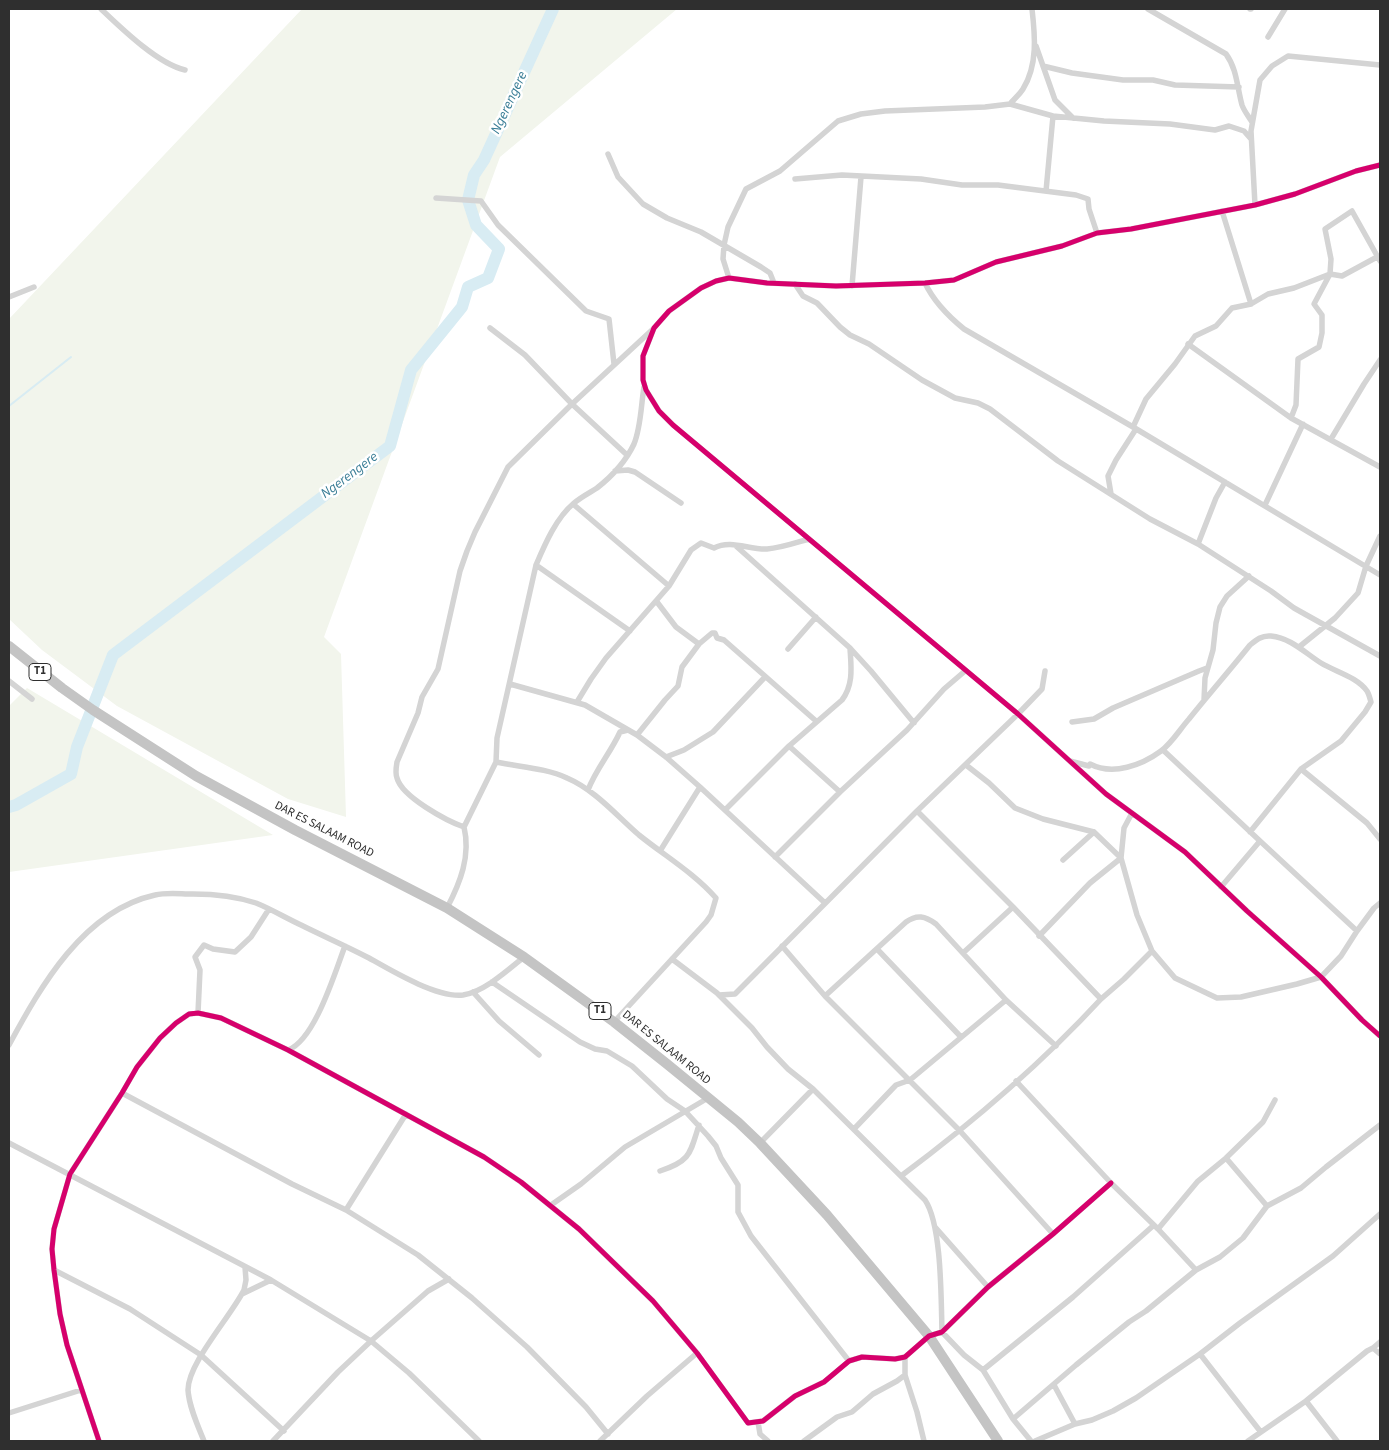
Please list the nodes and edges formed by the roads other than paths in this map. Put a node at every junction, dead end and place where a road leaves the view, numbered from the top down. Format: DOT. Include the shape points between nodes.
graph roads {
  1 [pos="101,9"];
  2 [pos="1032,9"];
  3 [pos="1148,9"];
  4 [pos="1285,9"];
  5 [pos="1268,37"];
  6 [pos="1036,44"];
  7 [pos="1380,64"];
  8 [pos="1043,66"];
  9 [pos="185,70"];
  10 [pos="1239,87"];
  11 [pos="1010,104"];
  12 [pos="1053,116"];
  13 [pos="1073,118"];
  14 [pos="1252,122"];
  15 [pos="1251,138"];
  16 [pos="608,154"];
  17 [pos="1380,165"];
  18 [pos="861,176"];
  19 [pos="795,179"];
  20 [pos="1046,191"];
  21 [pos="436,198"];
  22 [pos="1256,205"];
  23 [pos="1222,211"];
  24 [pos="1098,233"];
  25 [pos="724,245"];
  26 [pos="1379,259"];
  27 [pos="1330,274"];
  28 [pos="729,278"];
  29 [pos="774,283"];
  30 [pos="925,283"];
  31 [pos="795,284"];
  32 [pos="852,286"];
  33 [pos="34,287"];
  34 [pos="9,297"];
  35 [pos="1251,304"];
  36 [pos="490,328"];
  37 [pos="654,328"];
  38 [pos="1188,344"];
  39 [pos="1380,360"];
  40 [pos="614,364"];
  41 [pos="644,385"];
  42 [pos="572,404"];
  43 [pos="1291,418"];
  44 [pos="1303,424"];
  45 [pos="1135,428"];
  46 [pos="1331,438"];
  47 [pos="627,455"];
  48 [pos="1380,467"];
  49 [pos="616,471"];
  50 [pos="1225,482"];
  51 [pos="1111,494"];
  52 [pos="681,503"];
  53 [pos="573,504"];
  54 [pos="1265,505"];
  55 [pos="1380,536"];
  56 [pos="809,539"];
  57 [pos="735,544"];
  58 [pos="1198,544"];
  59 [pos="536,565"];
  60 [pos="1366,566"];
  61 [pos="1380,575"];
  62 [pos="1249,576"];
  63 [pos="669,586"];
  64 [pos="656,602"];
  65 [pos="816,617"];
  66 [pos="1326,626"];
  67 [pos="630,631"];
  68 [pos="699,644"];
  69 [pos="9,646"];
  70 [pos="1299,647"];
  71 [pos="850,648"];
  72 [pos="788,649"];
  73 [pos="1380,656"];
  74 [pos="1208,668"];
  75 [pos="965,671"];
  76 [pos="1045,671"];
  77 [pos="765,677"];
  78 [pos="9,681"];
  79 [pos="510,684"];
  80 [pos="32,699"];
  81 [pos="1204,700"];
  82 [pos="577,702"];
  83 [pos="1018,714"];
  84 [pos="816,721"];
  85 [pos="1072,722"];
  86 [pos="914,723"];
  87 [pos="628,730"];
  88 [pos="637,735"];
  89 [pos="789,746"];
  90 [pos="1163,750"];
  91 [pos="666,757"];
  92 [pos="1068,760"];
  93 [pos="496,762"];
  94 [pos="966,765"];
  95 [pos="1301,769"];
  96 [pos="700,786"];
  97 [pos="588,790"];
  98 [pos="840,792"];
  99 [pos="725,810"];
  100 [pos="916,811"];
  101 [pos="1132,813"];
  102 [pos="464,827"];
  103 [pos="1094,832"];
  104 [pos="1250,832"];
  105 [pos="1380,839"];
  106 [pos="1260,841"];
  107 [pos="660,851"];
  108 [pos="775,857"];
  109 [pos="1121,858"];
  110 [pos="1062,860"];
  111 [pos="1221,887"];
  112 [pos="825,903"];
  113 [pos="1380,903"];
  114 [pos="1013,907"];
  115 [pos="447,908"];
  116 [pos="269,909"];
  117 [pos="1357,931"];
  118 [pos="1039,936"];
  119 [pos="345,946"];
  120 [pos="782,946"];
  121 [pos="877,949"];
  122 [pos="1152,950"];
  123 [pos="963,953"];
  124 [pos="524,957"];
  125 [pos="672,958"];
  126 [pos="1321,977"];
  127 [pos="492,982"];
  128 [pos="472,992"];
  129 [pos="718,995"];
  130 [pos="825,996"];
  131 [pos="1101,999"];
  132 [pos="1006,1000"];
  133 [pos="198,1013"];
  134 [pos="614,1022"];
  135 [pos="1380,1036"];
  136 [pos="961,1037"];
  137 [pos="9,1045"];
  138 [pos="1056,1046"];
  139 [pos="288,1050"];
  140 [pos="539,1055"];
  141 [pos="910,1080"];
  142 [pos="1016,1081"];
  143 [pos="813,1090"];
  144 [pos="122,1093"];
  145 [pos="708,1098"];
  146 [pos="1275,1100"];
  147 [pos="686,1111"];
  148 [pos="406,1114"];
  149 [pos="699,1125"];
  150 [pos="1380,1126"];
  151 [pos="854,1129"];
  152 [pos="960,1131"];
  153 [pos="9,1143"];
  154 [pos="760,1143"];
  155 [pos="1226,1158"];
  156 [pos="660,1171"];
  157 [pos="70,1174"];
  158 [pos="901,1176"];
  159 [pos="1111,1183"];
  160 [pos="552,1205"];
  161 [pos="1267,1206"];
  162 [pos="346,1210"];
  163 [pos="1380,1214"];
  164 [pos="935,1227"];
  165 [pos="1156,1227"];
  166 [pos="1053,1234"];
  167 [pos="245,1267"];
  168 [pos="54,1270"];
  169 [pos="1196,1270"];
  170 [pos="449,1279"];
  171 [pos="271,1280"];
  172 [pos="988,1287"];
  173 [pos="242,1294"];
  174 [pos="942,1332"];
  175 [pos="929,1336"];
  176 [pos="370,1341"];
  177 [pos="1380,1342"];
  178 [pos="1373,1348"];
  179 [pos="697,1353"];
  180 [pos="1200,1354"];
  181 [pos="1380,1354"];
  182 [pos="201,1355"];
  183 [pos="905,1357"];
  184 [pos="849,1361"];
  185 [pos="983,1370"];
  186 [pos="904,1375"];
  187 [pos="1054,1385"];
  188 [pos="81,1390"];
  189 [pos="1306,1401"];
  190 [pos="9,1413"];
  191 [pos="1013,1419"];
  192 [pos="758,1422"];
  193 [pos="1075,1424"];
  194 [pos="284,1431"];
  195 [pos="1260,1432"];
  196 [pos="608,1434"];
  197 [pos="764,1440"];
  198 [pos="99,1441"];
  199 [pos="204,1441"];
  200 [pos="273,1441"];
  201 [pos="479,1441"];
  202 [pos="600,1441"];
  203 [pos="804,1441"];
  204 [pos="924,1441"];
  205 [pos="998,1441"];
  206 [pos="1031,1441"];
  207 [pos="1035,1441"];
  208 [pos="1248,1441"];
  209 [pos="1337,1441"];
  1 -- 9 [label="street" via="148,50 176,68"];
  2 -- 6 [label="street"];
  3 -- 10 [label="street" via="1226,54"];
  4 -- 5 [label="street"];
  6 -- 8 [label="street"];
  6 -- 11 [label="street" via="1023,90"];
  7 -- 14 [label="street" via="1288,56 1272,66 1260,80"];
  8 -- 10 [label="street" via="1123,80"];
  8 -- 13 [label="street" via="1055,100"];
  10 -- 14 [label="street" via="1242,106"];
  11 -- 12 [label="street"];
  11 -- 25 [label="street" via="885,110 838,121 780,171 746,189 728,227"];
  12 -- 13 [label="street"];
  12 -- 20 [label="street"];
  13 -- 15 [label="street" via="1215,130 1229,126 1244,130"];
  14 -- 15 [label="street"];
  15 -- 22 [label="street"];
  16 -- 25 [label="street" via="618,177 643,204"];
  17 -- 22 [label="street"];
  18 -- 19 [label="street"];
  18 -- 20 [label="street"];
  18 -- 32 [label="street"];
  20 -- 24 [label="street" via="1088,199"];
  21 -- 40 [label="street" via="481,201 498,225 586,311 609,319"];
  22 -- 23 [label="street"];
  23 -- 24 [label="street"];
  23 -- 35 [label="street"];
  24 -- 30 [label="street" via="1062,246 996,262 954,280"];
  25 -- 28 [label="street" via="723,259"];
  25 -- 29 [label="street" via="766,270"];
  26 -- 27 [label="street" via="1342,276"];
  26 -- 27 [label="street" via="1352,211 1325,229 1331,259"];
  27 -- 35 [label="street" via="1268,294"];
  27 -- 43 [label="street" via="1314,304 1322,315 1319,347 1298,359 1296,405"];
  28 -- 29 [label="street"];
  28 -- 37 [label="street" via="701,288 669,311"];
  29 -- 31 [label="street"];
  30 -- 32 [label="street"];
  30 -- 45 [label="street" via="946,314 964,329"];
  31 -- 32 [label="street"];
  31 -- 51 [label="street" via="803,296 817,303 850,335 955,398 990,409 1058,460"];
  33 -- 34 [label="street"];
  35 -- 38 [label="street" via="1232,308 1216,326 1195,336"];
  36 -- 42 [label="street" via="525,355"];
  37 -- 40 [label="street"];
  37 -- 41 [label="street" via="643,356"];
  38 -- 43 [label="street"];
  38 -- 45 [label="street" via="1146,399"];
  39 -- 46 [label="street"];
  40 -- 42 [label="street"];
  41 -- 47 [label="street" via="636,438"];
  41 -- 56 [label="street" via="654,405 673,425"];
  42 -- 47 [label="street"];
  42 -- 102 [label="street" via="508,467 475,532 460,571 438,669 422,697 397,762 396,777 404,788 439,816"];
  43 -- 44 [label="street"];
  44 -- 46 [label="street"];
  44 -- 54 [label="street"];
  45 -- 50 [label="street"];
  45 -- 51 [label="street" via="1108,476"];
  46 -- 48 [label="street"];
  47 -- 49 [label="street"];
  49 -- 52 [label="street" via="636,472"];
  49 -- 53 [label="street"];
  50 -- 54 [label="street"];
  50 -- 58 [label="street"];
  51 -- 58 [label="street"];
  53 -- 59 [label="street" via="556,525"];
  53 -- 63 [label="street"];
  54 -- 60 [label="street"];
  55 -- 60 [label="street"];
  56 -- 57 [label="street" via="768,549"];
  56 -- 75 [label="street"];
  57 -- 63 [label="street" via="714,548 701,543 691,550"];
  57 -- 65 [label="street"];
  58 -- 62 [label="street"];
  59 -- 67 [label="street"];
  59 -- 79 [label="street"];
  60 -- 61 [label="street"];
  60 -- 66 [label="street" via="1358,594"];
  62 -- 66 [label="street"];
  62 -- 74 [label="street" via="1227,596 1220,608"];
  63 -- 64 [label="street"];
  64 -- 67 [label="street"];
  64 -- 68 [label="street" via="676,627"];
  65 -- 71 [label="street"];
  65 -- 72 [label="street"];
  66 -- 70 [label="street"];
  66 -- 73 [label="street"];
  67 -- 82 [label="street" via="591,679"];
  68 -- 77 [label="street" via="715,633"];
  68 -- 88 [label="street" via="682,667 678,686"];
  69 -- 115 [label="highway, DAR ES SALAAM ROAD / T1" via="72,696 218,788"];
  70 -- 81 [label="street" via="1272,636 1257,639"];
  70 -- 95 [label="street" via="1357,682 1368,692 1371,702 1341,741"];
  71 -- 84 [label="street" via="848,690 842,700"];
  71 -- 86 [label="street"];
  74 -- 81 [label="street"];
  74 -- 85 [label="street" via="1094,719"];
  75 -- 83 [label="street"];
  75 -- 86 [label="street"];
  76 -- 83 [label="street" via="1042,689"];
  77 -- 84 [label="street"];
  77 -- 91 [label="street" via="713,732"];
  78 -- 80 [label="street"];
  79 -- 82 [label="street"];
  79 -- 93 [label="street" via="497,738"];
  81 -- 90 [label="street"];
  82 -- 87 [label="street"];
  83 -- 92 [label="street"];
  83 -- 94 [label="street"];
  84 -- 89 [label="street"];
  86 -- 98 [label="street"];
  87 -- 88 [label="street"];
  87 -- 97 [label="street" via="620,732"];
  88 -- 91 [label="street"];
  89 -- 98 [label="street"];
  89 -- 99 [label="street"];
  90 -- 92 [label="street" via="1143,763 1118,769 1099,769"];
  90 -- 104 [label="street"];
  91 -- 96 [label="street"];
  92 -- 101 [label="street"];
  93 -- 97 [label="street" via="555,773"];
  93 -- 102 [label="street"];
  94 -- 100 [label="street"];
  94 -- 103 [label="street" via="1019,810"];
  95 -- 104 [label="street"];
  95 -- 105 [label="street" via="1367,823"];
  96 -- 99 [label="street"];
  96 -- 107 [label="street"];
  97 -- 107 [label="street"];
  98 -- 108 [label="street"];
  99 -- 108 [label="street"];
  100 -- 112 [label="street"];
  100 -- 114 [label="street"];
  101 -- 109 [label="street" via="1124,828"];
  101 -- 111 [label="street" via="1185,852"];
  102 -- 115 [label="street" via="467,837 464,872"];
  103 -- 109 [label="street"];
  103 -- 110 [label="street"];
  104 -- 106 [label="street"];
  106 -- 111 [label="street"];
  106 -- 117 [label="street"];
  107 -- 125 [label="street" via="716,898 706,922"];
  108 -- 112 [label="street"];
  109 -- 118 [label="street" via="1090,883"];
  109 -- 122 [label="street" via="1137,915"];
  111 -- 126 [label="street"];
  112 -- 120 [label="street"];
  113 -- 117 [label="street"];
  114 -- 118 [label="street"];
  114 -- 123 [label="street"];
  115 -- 124 [label="highway, DAR ES SALAAM ROAD / T1"];
  116 -- 119 [label="street"];
  116 -- 133 [label="street" via="251,937 235,952 204,945 195,957 200,970"];
  116 -- 137 [label="street" via="226,895 155,895 125,906 94,927 65,956 48,977"];
  117 -- 126 [label="street" via="1341,956"];
  118 -- 131 [label="street"];
  119 -- 128 [label="street" via="410,980 437,990 456,995"];
  119 -- 139 [label="street" via="324,1003 300,1043"];
  120 -- 129 [label="street" via="735,994"];
  120 -- 130 [label="street"];
  121 -- 123 [label="street" via="906,922 923,916 936,924"];
  121 -- 130 [label="street"];
  121 -- 136 [label="street"];
  122 -- 126 [label="street" via="1175,978 1217,998 1241,997"];
  122 -- 131 [label="street"];
  123 -- 132 [label="street"];
  124 -- 127 [label="street"];
  124 -- 134 [label="highway, DAR ES SALAAM ROAD / T1"];
  125 -- 129 [label="street"];
  125 -- 134 [label="street"];
  126 -- 135 [label="street"];
  127 -- 128 [label="street"];
  127 -- 147 [label="street" via="580,1042 619,1057 666,1099"];
  128 -- 140 [label="street" via="499,1021"];
  129 -- 143 [label="street" via="788,1069"];
  130 -- 141 [label="street"];
  131 -- 138 [label="street"];
  132 -- 136 [label="street"];
  132 -- 138 [label="street"];
  133 -- 139 [label="street" via="221,1018"];
  133 -- 144 [label="street" via="182,1018 160,1038 142,1059"];
  134 -- 145 [label="highway, DAR ES SALAAM ROAD / T1"];
  136 -- 141 [label="street"];
  138 -- 142 [label="street"];
  139 -- 148 [label="street"];
  141 -- 151 [label="street" via="896,1085"];
  141 -- 152 [label="street"];
  142 -- 152 [label="street"];
  142 -- 159 [label="street"];
  143 -- 151 [label="street"];
  143 -- 154 [label="street"];
  144 -- 157 [label="street"];
  144 -- 162 [label="street"];
  145 -- 147 [label="street"];
  145 -- 154 [label="highway, DAR ES SALAAM ROAD / T1"];
  146 -- 155 [label="street" via="1264,1122"];
  147 -- 149 [label="street"];
  147 -- 160 [label="street" via="625,1147"];
  148 -- 160 [label="street" via="495,1164"];
  148 -- 162 [label="street"];
  149 -- 156 [label="street" via="684,1161"];
  149 -- 184 [label="street" via="716,1146 738,1185 738,1212 751,1236"];
  150 -- 161 [label="street" via="1306,1185"];
  151 -- 158 [label="street"];
  152 -- 158 [label="street"];
  152 -- 166 [label="street"];
  153 -- 157 [label="street"];
  154 -- 175 [label="highway, DAR ES SALAAM ROAD / T1" via="839,1229"];
  155 -- 161 [label="street"];
  155 -- 165 [label="street" via="1198,1181"];
  157 -- 167 [label="street"];
  157 -- 168 [label="street" via="54,1229"];
  158 -- 164 [label="street" via="928,1205"];
  159 -- 165 [label="street"];
  159 -- 166 [label="street"];
  160 -- 179 [label="street" via="631,1279"];
  161 -- 169 [label="street" via="1243,1238 1220,1257"];
  162 -- 170 [label="street" via="418,1255"];
  163 -- 180 [label="street" via="1333,1256"];
  164 -- 172 [label="street"];
  164 -- 174 [label="street"];
  165 -- 169 [label="street"];
  165 -- 185 [label="street"];
  166 -- 172 [label="street"];
  167 -- 171 [label="street"];
  167 -- 173 [label="street"];
  168 -- 182 [label="street" via="130,1309"];
  168 -- 188 [label="street" via="66,1345"];
  169 -- 187 [label="street"];
  170 -- 176 [label="street" via="428,1291"];
  170 -- 196 [label="street" via="540,1360"];
  171 -- 173 [label="street"];
  171 -- 176 [label="street"];
  172 -- 174 [label="street"];
  173 -- 182 [label="street"];
  174 -- 175 [label="street"];
  174 -- 185 [label="street"];
  175 -- 183 [label="street"];
  175 -- 205 [label="highway, DAR ES SALAAM ROAD / T1"];
  176 -- 194 [label="street"];
  176 -- 201 [label="street" via="409,1373"];
  177 -- 178 [label="street"];
  178 -- 181 [label="street"];
  178 -- 189 [label="street"];
  179 -- 192 [label="street" via="748,1423"];
  179 -- 196 [label="street"];
  180 -- 193 [label="street" via="1124,1405"];
  180 -- 195 [label="street"];
  182 -- 194 [label="street"];
  182 -- 199 [label="street" via="188,1391"];
  183 -- 184 [label="street" via="862,1357"];
  183 -- 186 [label="street"];
  184 -- 192 [label="street" via="824,1382 795,1396"];
  185 -- 191 [label="street"];
  186 -- 203 [label="street"];
  186 -- 204 [label="street"];
  187 -- 191 [label="street"];
  187 -- 193 [label="street"];
  188 -- 190 [label="street"];
  188 -- 198 [label="street"];
  189 -- 195 [label="street"];
  189 -- 209 [label="street"];
  191 -- 206 [label="street"];
  192 -- 197 [label="street"];
  193 -- 207 [label="street"];
  194 -- 200 [label="street"];
  195 -- 208 [label="street"];
  196 -- 202 [label="street"];
}
